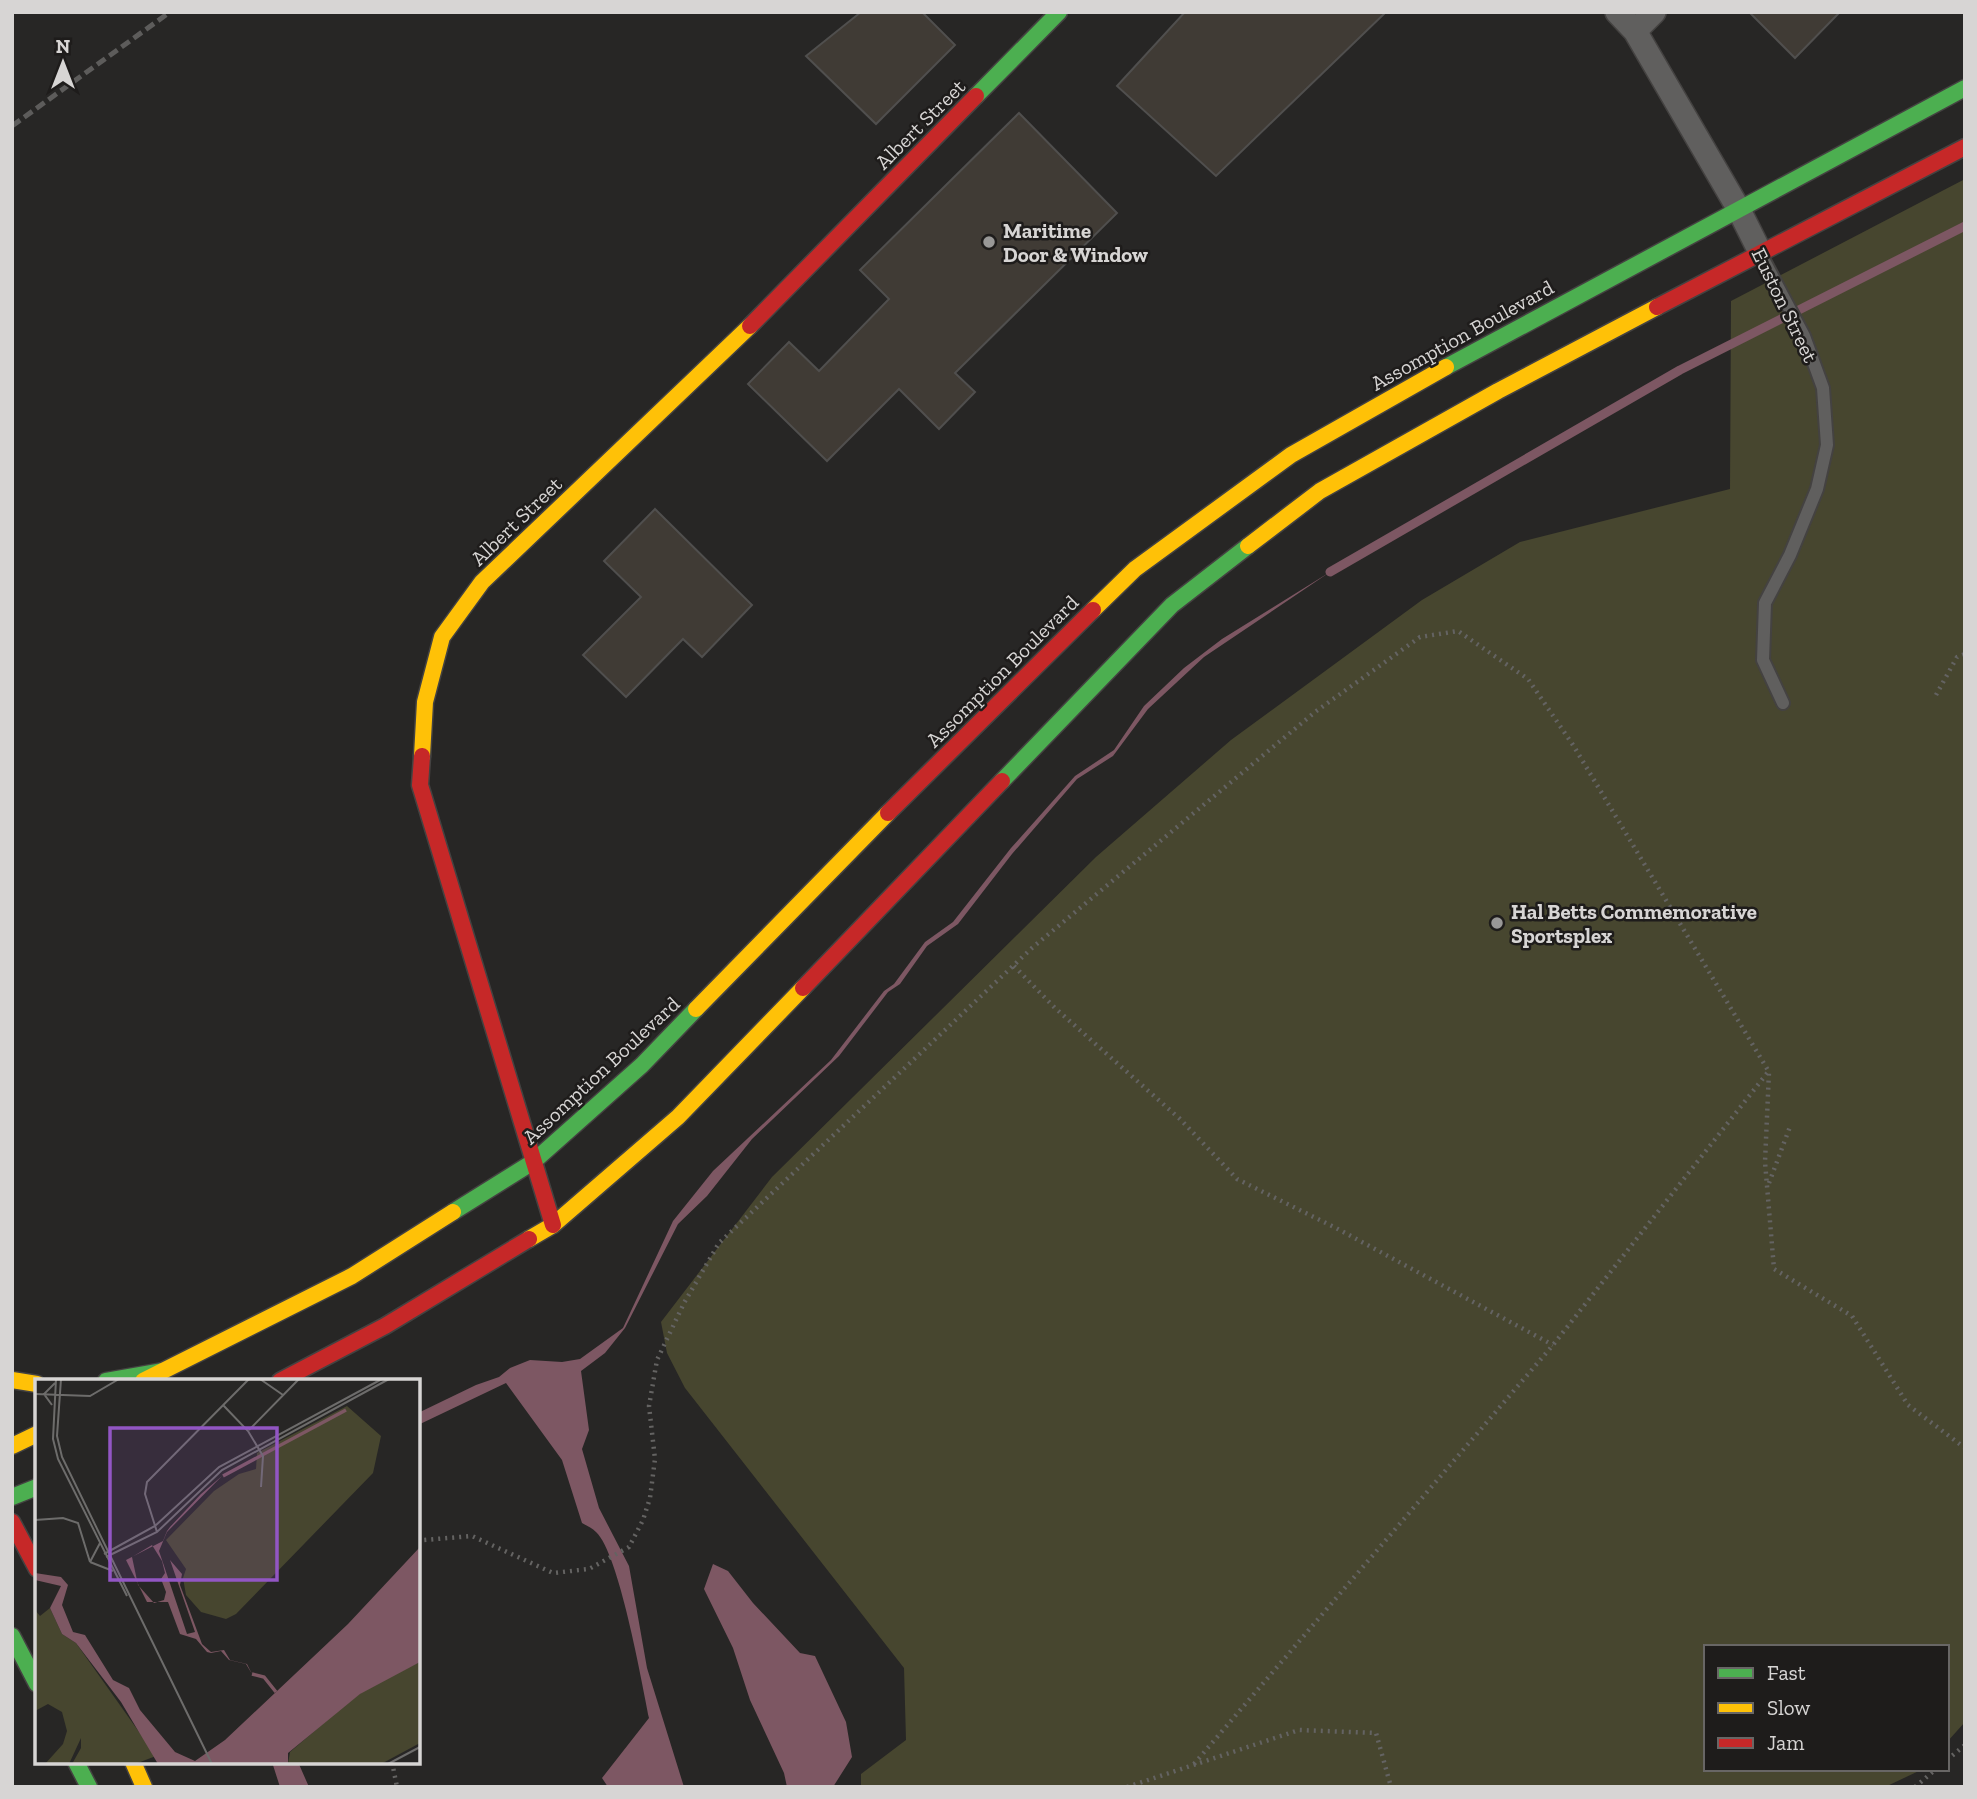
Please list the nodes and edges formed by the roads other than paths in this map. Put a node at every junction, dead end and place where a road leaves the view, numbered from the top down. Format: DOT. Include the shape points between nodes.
graph roads {
  1 [pos="1059,12"];
  2 [pos="1617,12"];
  3 [pos="1654,12"];
  4 [pos="1635,31"];
  5 [pos="1965,88"];
  6 [pos="1965,147"];
  7 [pos="1738,208"];
  8 [pos="1760,252"];
  9 [pos="1783,703"];
  10 [pos="533,1162"];
  11 [pos="553,1225"];
  12 [pos="163,1371"];
  13 [pos="117,1379"];
  14 [pos="147,1379"];
  15 [pos="285,1379"];
  16 [pos="12,1380"];
  17 [pos="35,1384"];
  18 [pos="35,1435"];
  19 [pos="12,1446"];
  20 [pos="35,1489"];
  21 [pos="12,1497"];
  22 [pos="12,1522"];
  23 [pos="35,1565"];
  24 [pos="12,1636"];
  25 [pos="12,1658"];
  26 [pos="35,1680"];
  27 [pos="35,1682"];
  28 [pos="77,1764"];
  29 [pos="134,1764"];
  30 [pos="89,1787"];
  31 [pos="144,1787"];
  1 -- 10 [label="main road, Albert Street" via="729,347 482,582 442,637 425,702 420,785"];
  2 -- 4 [label="street, Euston Street"];
  3 -- 4 [label="street"];
  4 -- 7 [label="street, Euston Street"];
  5 -- 7 [label="main road, Assomption Boulevard"];
  6 -- 8 [label="main road"];
  7 -- 8 [label="street, Euston Street"];
  7 -- 10 [label="main road, Assomption Boulevard" via="1291,455 1135,569 642,1065"];
  8 -- 9 [label="lane, Euston Street" via="1804,335 1818,374 1827,445 1817,489 1765,603 1763,660"];
  8 -- 11 [label="main road" via="1320,491 1172,605 678,1117"];
  10 -- 11 [label="main road, Albert Street"];
  10 -- 12 [label="main road, Assomption Boulevard" via="352,1276"];
  11 -- 15 [label="main road" via="385,1326"];
  12 -- 13 [label="main road"];
  12 -- 14 [label="main road, Assomption Boulevard"];
  16 -- 17 [label="main road"];
  18 -- 19 [label="main road"];
  20 -- 21 [label="main road"];
  22 -- 23 [label="main road"];
  24 -- 26 [label="main road"];
  25 -- 27 [label="main road"];
  28 -- 30 [label="main road"];
  29 -- 31 [label="main road"];
}
